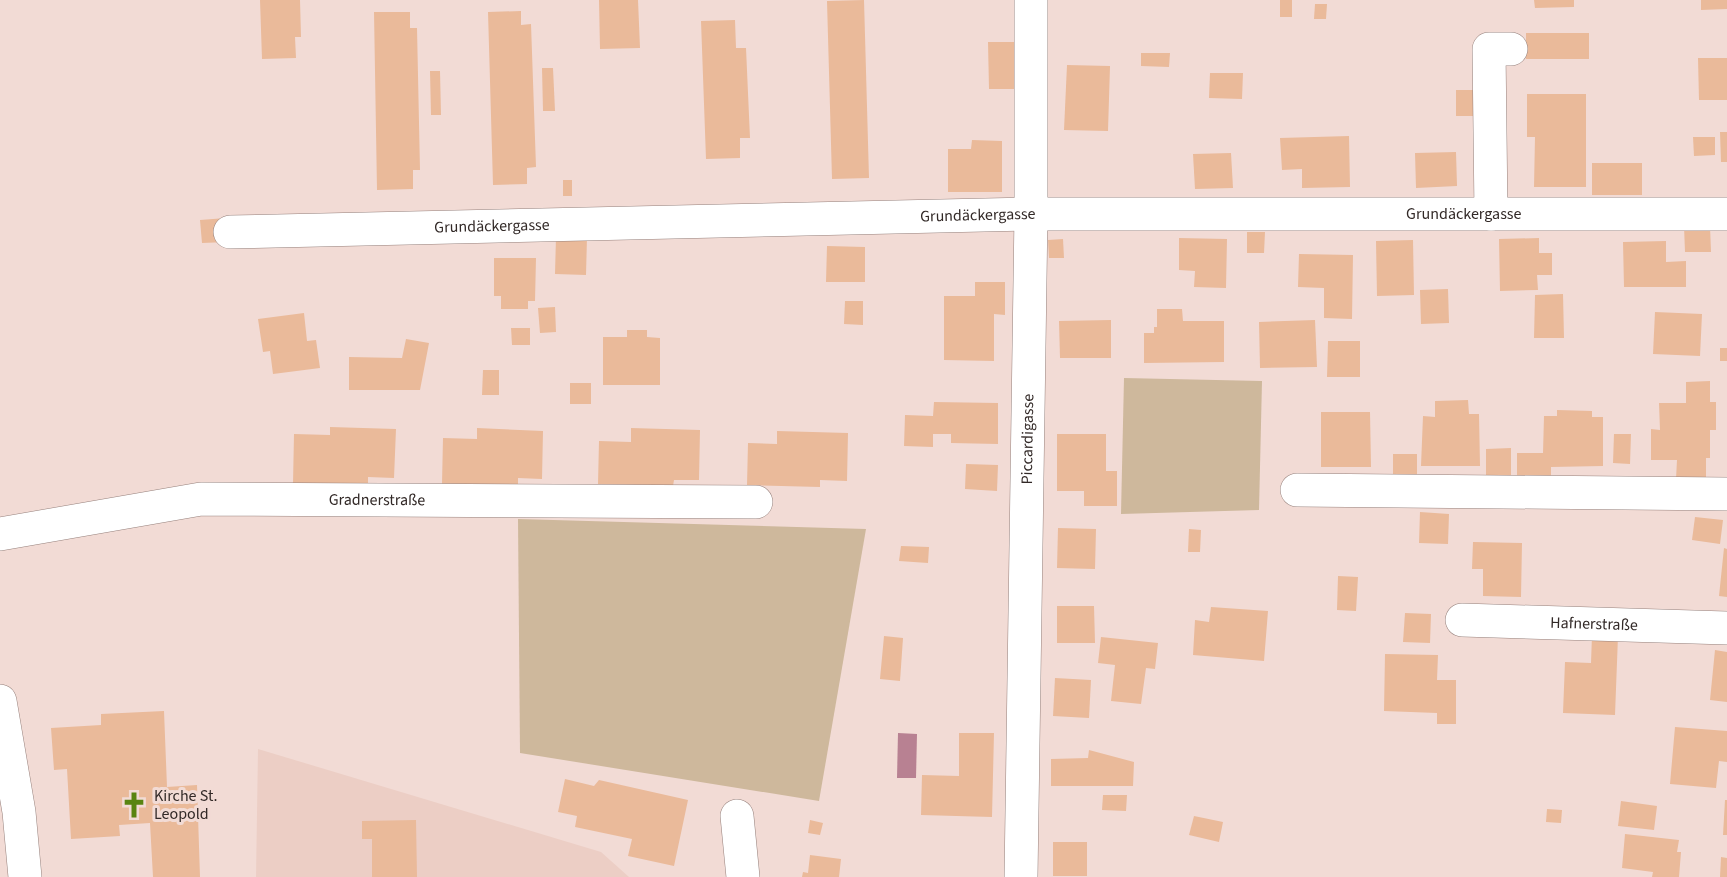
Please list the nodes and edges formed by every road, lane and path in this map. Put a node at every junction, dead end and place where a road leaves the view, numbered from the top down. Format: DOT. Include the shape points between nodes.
graph roads {
  1 [pos="1031,0"];
  2 [pos="1511,49"];
  3 [pos="1031,214"];
  4 [pos="1491,214"];
  5 [pos="1727,214"];
  6 [pos="230,232"];
  7 [pos="1296,490"];
  8 [pos="1727,494"];
  9 [pos="756,502"];
  10 [pos="0,534"];
  11 [pos="1462,620"];
  12 [pos="1727,628"];
  13 [pos="0,701"];
  14 [pos="10,813"];
  15 [pos="737,816"];
  16 [pos="25,877"];
  17 [pos="743,877"];
  18 [pos="1021,877"];
  1 -- 3 [label="street, Piccardigasse"];
  2 -- 4 [label="street" via="1489,49"];
  3 -- 4 [label="street, Grundäckergasse"];
  3 -- 6 [label="street, Grundäckergasse"];
  3 -- 18 [label="street, Piccardigasse"];
  4 -- 5 [label="street, Grundäckergasse"];
  7 -- 8 [label="street"];
  9 -- 10 [label="street, Gradnerstraße" via="201,499"];
  11 -- 12 [label="street, Hafnerstraße"];
  13 -- 14 [label="street"];
  14 -- 16 [label="street"];
  15 -- 17 [label="street"];
}
